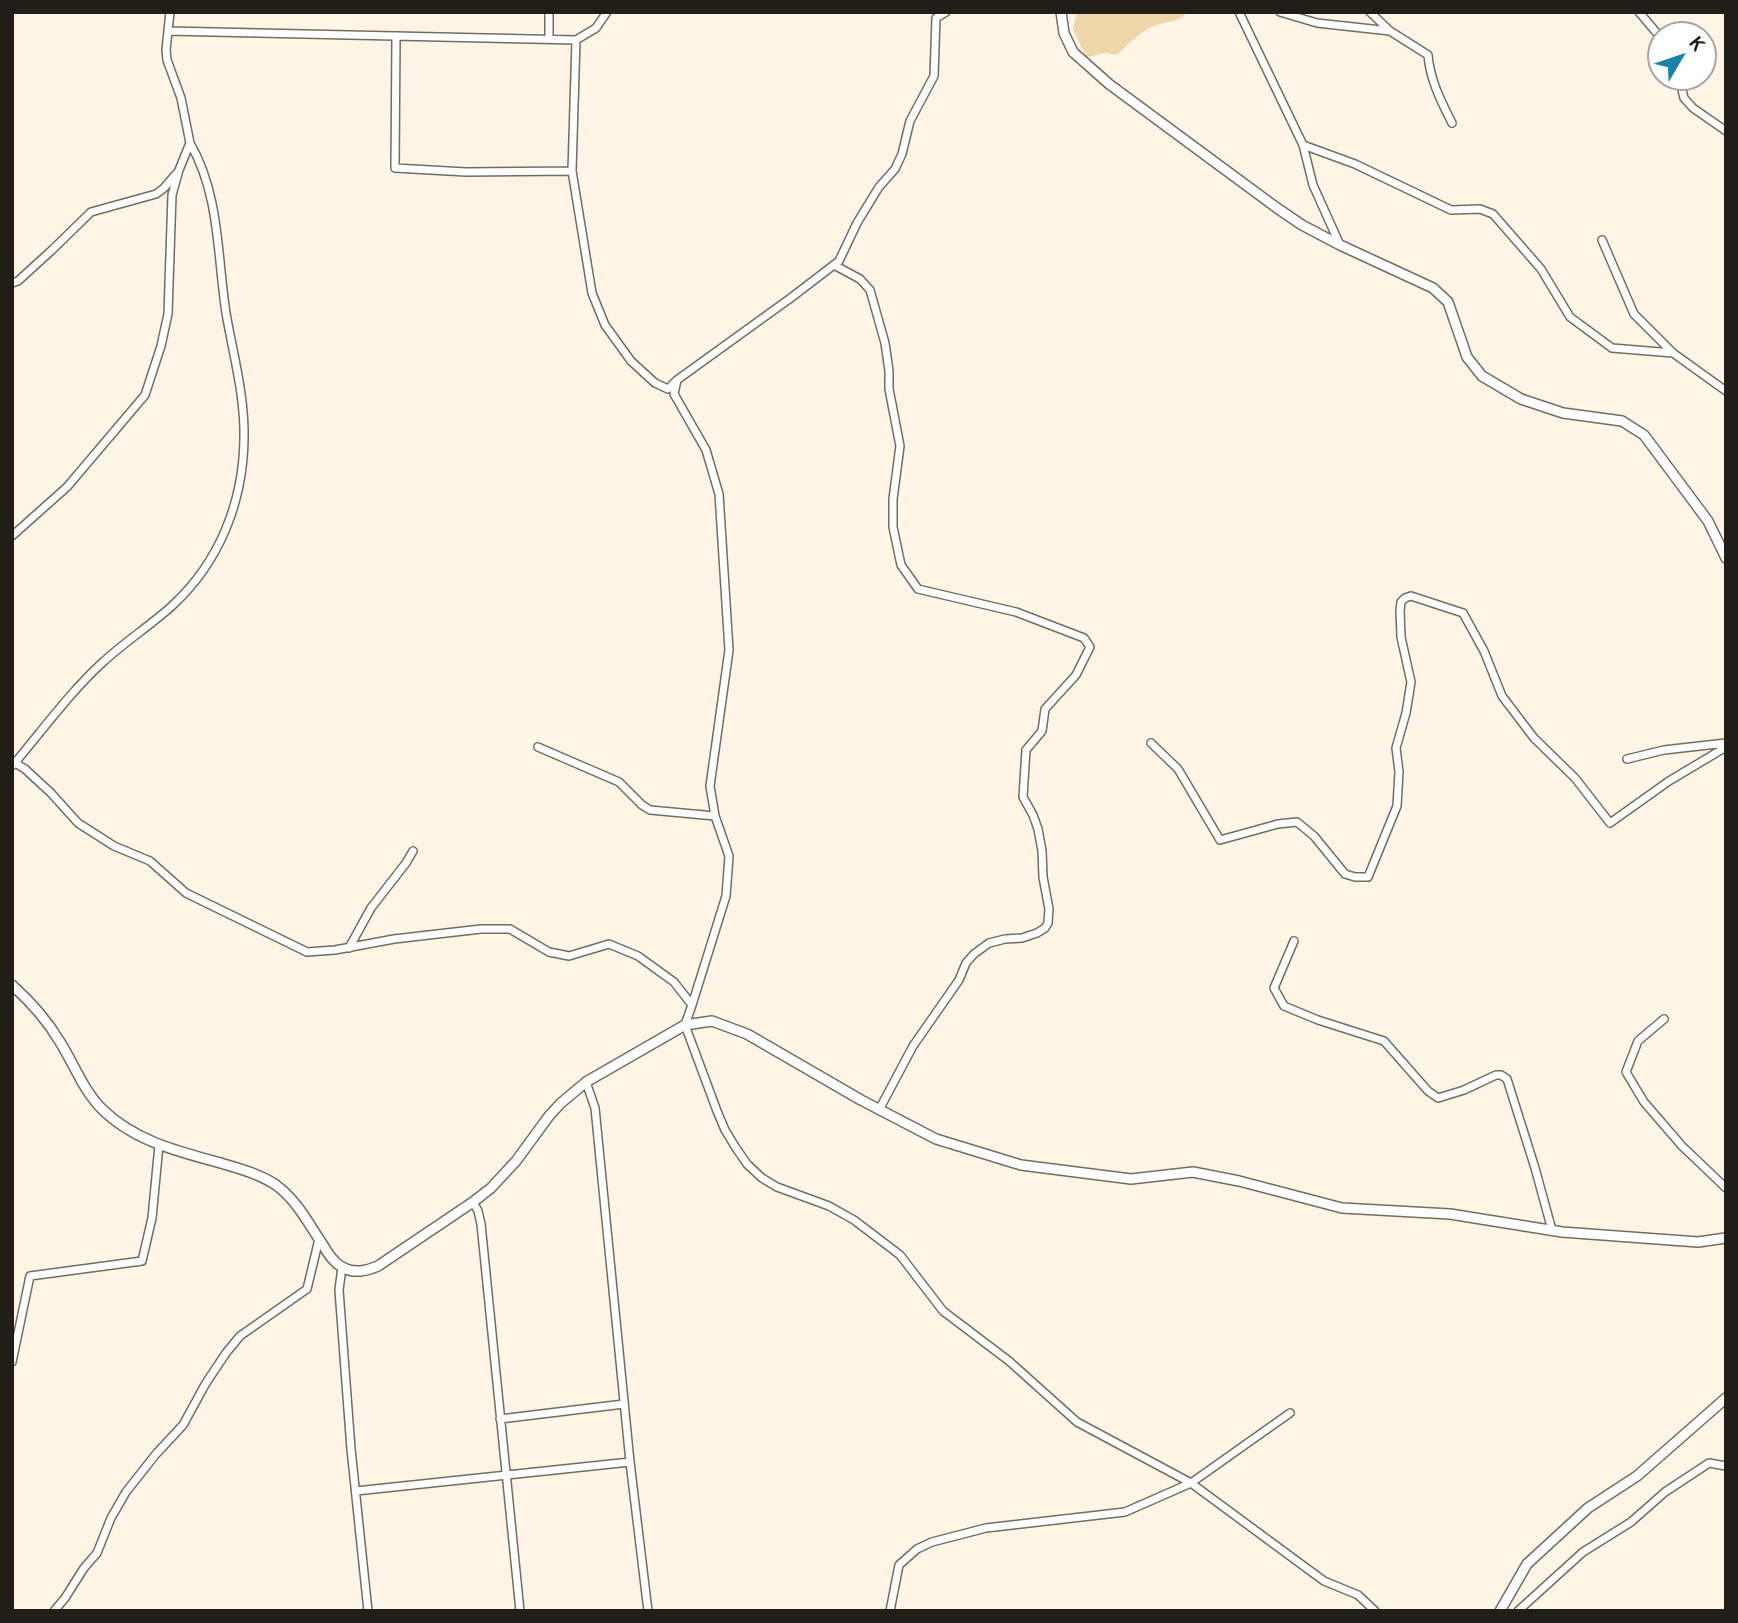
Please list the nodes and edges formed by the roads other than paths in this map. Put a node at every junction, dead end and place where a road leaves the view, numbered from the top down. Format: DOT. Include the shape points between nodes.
graph roads {
  1 [pos="170,12"];
  2 [pos="549,12"];
  3 [pos="607,12"];
  4 [pos="946,12"];
  5 [pos="1061,12"];
  6 [pos="1239,12"];
  7 [pos="1280,12"];
  8 [pos="1370,12"];
  9 [pos="168,31"];
  10 [pos="1390,31"];
  11 [pos="396,36"];
  12 [pos="549,39"];
  13 [pos="576,40"];
  14 [pos="1682,91"];
  15 [pos="1451,123"];
  16 [pos="1726,131"];
  17 [pos="190,143"];
  18 [pos="1303,145"];
  19 [pos="179,170"];
  20 [pos="572,171"];
  21 [pos="1602,240"];
  22 [pos="1340,245"];
  23 [pos="834,265"];
  24 [pos="12,284"];
  25 [pos="1673,353"];
  26 [pos="677,380"];
  27 [pos="1726,391"];
  28 [pos="12,536"];
  29 [pos="1726,558"];
  30 [pos="1151,743"];
  31 [pos="1726,745"];
  32 [pos="538,747"];
  33 [pos="1627,759"];
  34 [pos="13,763"];
  35 [pos="716,816"];
  36 [pos="413,851"];
  37 [pos="1294,941"];
  38 [pos="349,948"];
  39 [pos="12,985"];
  40 [pos="692,1005"];
  41 [pos="1664,1019"];
  42 [pos="685,1025"];
  43 [pos="586,1082"];
  44 [pos="880,1110"];
  45 [pos="159,1145"];
  46 [pos="1726,1188"];
  47 [pos="473,1202"];
  48 [pos="1552,1230"];
  49 [pos="319,1238"];
  50 [pos="1726,1238"];
  51 [pos="342,1267"];
  52 [pos="12,1362"];
  53 [pos="1726,1398"];
  54 [pos="624,1404"];
  55 [pos="1290,1413"];
  56 [pos="500,1419"];
  57 [pos="630,1462"];
  58 [pos="1726,1466"];
  59 [pos="505,1475"];
  60 [pos="1191,1483"];
  61 [pos="356,1491"];
  62 [pos="54,1611"];
  63 [pos="368,1611"];
  64 [pos="520,1611"];
  65 [pos="648,1611"];
  66 [pos="890,1611"];
  67 [pos="1375,1611"];
  68 [pos="1500,1611"];
  69 [pos="1518,1611"];
  1 -- 9 [label="street"];
  2 -- 12 [label="street"];
  3 -- 13 [label="street" via="596,28"];
  4 -- 23 [label="street" via="936,18 934,76 909,121 895,169 879,187"];
  5 -- 22 [label="street" via="1073,52 1109,84 1277,208"];
  6 -- 18 [label="street"];
  7 -- 10 [label="street" via="1317,23"];
  8 -- 10 [label="street"];
  9 -- 11 [label="street"];
  9 -- 17 [label="street" via="167,60"];
  10 -- 15 [label="street" via="1428,55 1429,70"];
  11 -- 12 [label="street"];
  11 -- 20 [label="street" via="395,168"];
  12 -- 13 [label="street"];
  13 -- 20 [label="street"];
  14 -- 16 [label="street" via="1693,108"];
  17 -- 19 [label="street"];
  17 -- 34 [label="street" via="211,196 244,417 243,463 235,505 218,547 194,583 91,674"];
  18 -- 22 [label="street" via="1313,185"];
  18 -- 25 [label="street" via="1355,164 1451,210 1480,209 1493,214 1541,269 1570,317 1612,348"];
  19 -- 24 [label="street" via="156,194 91,212"];
  19 -- 28 [label="street" via="172,195 168,314 145,395 67,487"];
  20 -- 26 [label="street" via="592,293 606,325 631,361 655,383 668,389"];
  21 -- 25 [label="street" via="1634,314"];
  22 -- 29 [label="street" via="1433,288 1448,302 1467,357 1482,376 1521,399 1563,413 1622,422 1644,435 1708,521"];
  23 -- 26 [label="street"];
  23 -- 44 [label="street" via="870,290 885,343 900,446 892,499 901,565 918,589 1016,612 1084,638 1090,647 1076,675 1045,709 1042,731 1026,750 1023,797 1038,829 1048,923 1037,933 989,943 974,954 913,1046"];
  25 -- 27 [label="street"];
  26 -- 35 [label="street" via="674,394 706,450 719,494 729,650 710,786"];
  30 -- 31 [label="street" via="1178,769 1220,840 1297,822 1345,874 1368,877 1397,806 1396,748 1411,682 1400,611 1401,602 1411,596 1462,613 1485,651 1502,696 1610,823"];
  31 -- 33 [label="street" via="1664,750"];
  32 -- 35 [label="street" via="619,782 650,810"];
  34 -- 38 [label="street" via="25,769 78,822 114,846 150,861 187,893 307,952"];
  35 -- 40 [label="street" via="729,856 726,896"];
  36 -- 38 [label="street" via="371,908"];
  37 -- 48 [label="street" via="1274,988 1284,1006 1384,1041 1438,1098 1496,1075 1507,1079"];
  38 -- 40 [label="street" via="481,929 510,929 549,952 569,956 609,944 638,956 674,982"];
  39 -- 45 [label="street" via="45,1020 103,1110"];
  40 -- 42 [label="street"];
  41 -- 46 [label="street" via="1638,1041 1626,1072 1644,1102"];
  42 -- 43 [label="street"];
  42 -- 44 [label="street" via="712,1021 747,1034"];
  42 -- 60 [label="street" via="725,1130 762,1178 854,1220 900,1255 943,1311 1009,1361 1077,1422"];
  43 -- 47 [label="street" via="549,1116 505,1174"];
  43 -- 54 [label="street" via="595,1108"];
  44 -- 48 [label="street" via="936,1139 1021,1165 1131,1179 1193,1172 1342,1208 1450,1214"];
  45 -- 49 [label="street" via="268,1180 296,1203"];
  45 -- 52 [label="street" via="152,1218 142,1261 30,1276"];
  47 -- 51 [label="street" via="378,1266 359,1272"];
  47 -- 56 [label="street" via="481,1224"];
  48 -- 50 [label="street" via="1698,1241"];
  49 -- 51 [label="street"];
  49 -- 62 [label="street" via="307,1289 240,1336 226,1353 183,1425 126,1492 97,1553"];
  51 -- 61 [label="street" via="339,1290"];
  53 -- 68 [label="street" via="1637,1476 1588,1508 1527,1564"];
  54 -- 56 [label="street"];
  54 -- 57 [label="street"];
  55 -- 60 [label="street"];
  56 -- 59 [label="street"];
  57 -- 59 [label="street"];
  57 -- 65 [label="street"];
  58 -- 69 [label="street" via="1709,1463 1665,1492 1631,1522 1583,1552"];
  59 -- 61 [label="street"];
  59 -- 64 [label="street"];
  60 -- 66 [label="street" via="1125,1512 986,1528 932,1542 899,1565"];
  60 -- 67 [label="street" via="1324,1581 1358,1595"];
  61 -- 63 [label="street"];
}
